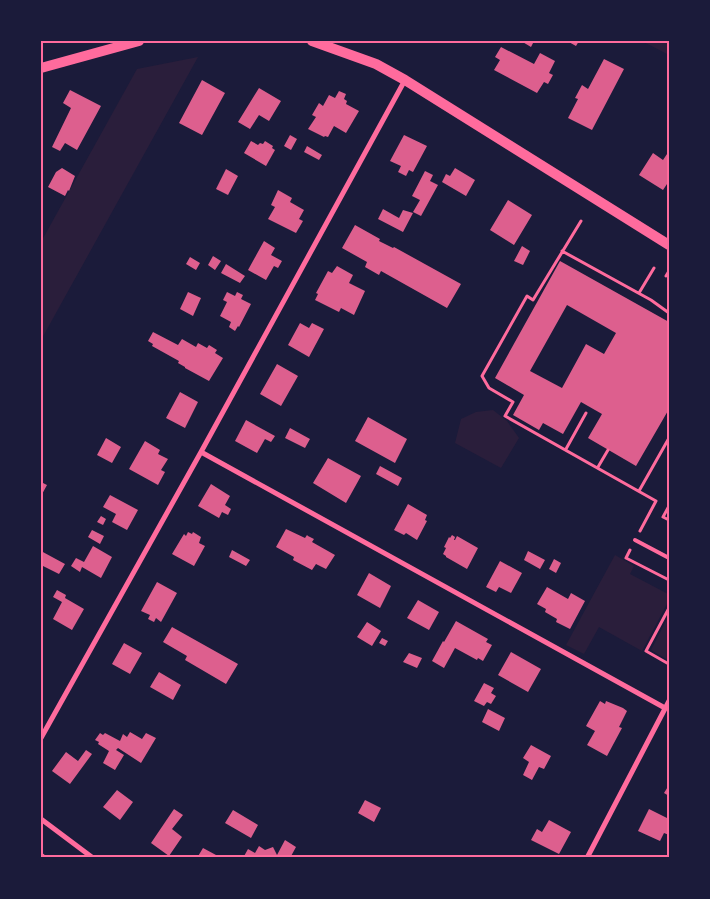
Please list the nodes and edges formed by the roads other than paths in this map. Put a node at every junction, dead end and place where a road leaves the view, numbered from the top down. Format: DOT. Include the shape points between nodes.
graph roads {
  1 [pos="139,41"];
  2 [pos="312,41"];
  3 [pos="41,68"];
  4 [pos="405,80"];
  5 [pos="669,245"];
  6 [pos="201,452"];
  7 [pos="635,540"];
  8 [pos="669,558"];
  9 [pos="669,701"];
  10 [pos="665,708"];
  11 [pos="41,738"];
  12 [pos="41,819"];
  13 [pos="93,858"];
  14 [pos="586,858"];
  1 -- 3 [label="main road"];
  2 -- 4 [label="main road" via="376,64"];
  4 -- 5 [label="main road"];
  4 -- 6 [label="street"];
  6 -- 10 [label="street"];
  6 -- 11 [label="street"];
  7 -- 8 [label="lane"];
  9 -- 10 [label="street"];
  10 -- 14 [label="street"];
  12 -- 13 [label="street"];
}
